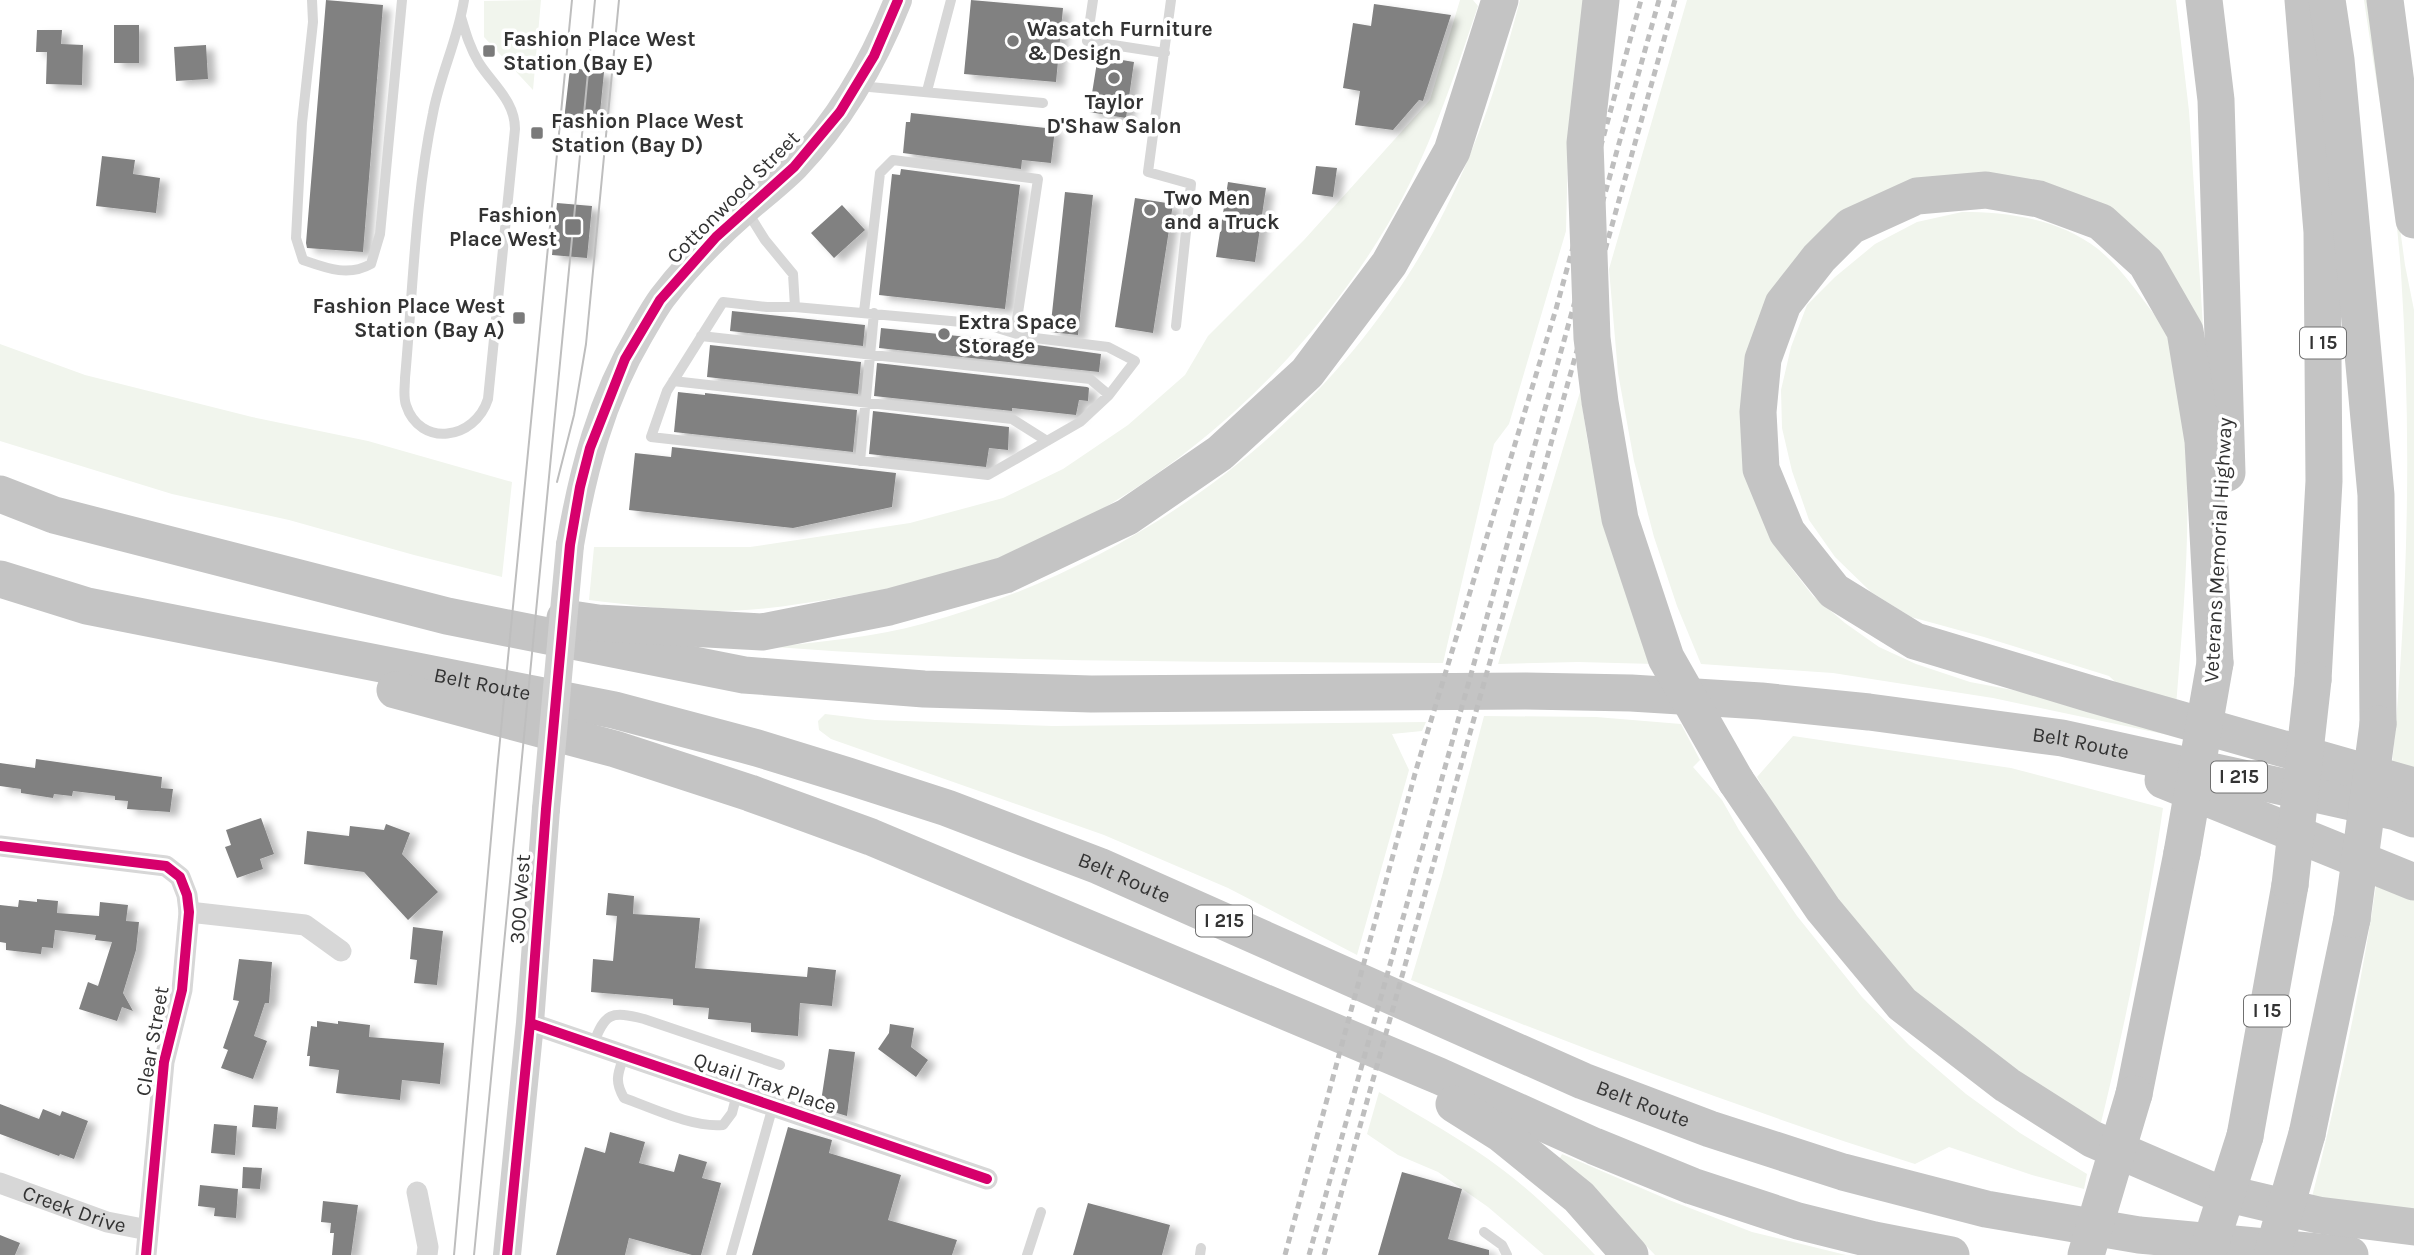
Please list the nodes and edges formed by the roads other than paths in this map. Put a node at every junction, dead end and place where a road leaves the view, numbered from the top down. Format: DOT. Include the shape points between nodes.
graph roads {
  1 [pos="312,0"];
  2 [pos="402,0"];
  3 [pos="464,0"];
  4 [pos="898,0"];
  5 [pos="951,0"];
  6 [pos="1093,0"];
  7 [pos="1171,0"];
  8 [pos="1601,0"];
  9 [pos="2204,0"];
  10 [pos="2385,0"];
  11 [pos="1500,1"];
  12 [pos="2311,2"];
  13 [pos="461,17"];
  14 [pos="1166,53"];
  15 [pos="856,86"];
  16 [pos="927,91"];
  17 [pos="1043,103"];
  18 [pos="746,209"];
  19 [pos="2414,220"];
  20 [pos="795,307"];
  21 [pos="869,313"];
  22 [pos="1176,326"];
  23 [pos="1015,333"];
  24 [pos="701,336"];
  25 [pos="870,354"];
  26 [pos="673,381"];
  27 [pos="1109,396"];
  28 [pos="866,402"];
  29 [pos="1047,441"];
  30 [pos="860,461"];
  31 [pos="0,494"];
  32 [pos="570,545"];
  33 [pos="278,572"];
  34 [pos="0,579"];
  35 [pos="87,606"];
  36 [pos="2216,663"];
  37 [pos="2062,738"];
  38 [pos="2414,786"];
  39 [pos="2414,819"];
  40 [pos="0,846"];
  41 [pos="2414,882"];
  42 [pos="188,912"];
  43 [pos="341,951"];
  44 [pos="1214,982"];
  45 [pos="530,1023"];
  46 [pos="593,1045"];
  47 [pos="624,1056"];
  48 [pos="780,1065"];
  49 [pos="737,1094"];
  50 [pos="773,1106"];
  51 [pos="987,1179"];
  52 [pos="0,1183"];
  53 [pos="417,1192"];
  54 [pos="1041,1212"];
  55 [pos="2414,1227"];
  56 [pos="148,1230"];
  57 [pos="1484,1232"];
  58 [pos="146,1255"];
  59 [pos="427,1255"];
  60 [pos="507,1255"];
  61 [pos="731,1255"];
  62 [pos="1027,1255"];
  63 [pos="1507,1255"];
  64 [pos="1630,1255"];
  65 [pos="1951,1255"];
  66 [pos="2086,1255"];
  67 [pos="2207,1255"];
  68 [pos="2272,1255"];
  69 [pos="2350,1255"];
  1 -- 2 [label="lane" via="296,238 303,260 334,271 360,270 371,264 380,234"];
  3 -- 13 [label="lane"];
  4 -- 15 [label="street, Cottonwood Street"];
  5 -- 16 [label="lane"];
  6 -- 14 [label="lane" via="1087,41"];
  7 -- 14 [label="lane"];
  8 -- 55 [label="highway, bridge" via="1585,143 1592,338 1620,519 1666,658 1736,780 1824,909 1902,1004 2007,1085 2092,1139 2208,1189 2318,1215"];
  9 -- 36 [label="highway, Veterans Memorial Highway" via="2216,100 2227,460"];
  10 -- 19 [label="highway"];
  11 -- 33 [label="highway" via="1452,151 1389,264 1307,373 1220,453 1127,517 1005,575 889,607 762,632 598,623"];
  12 -- 67 [label="highway, I 15, bridge" via="2322,232 2324,481 2313,680 2290,885 2245,1136"];
  12 -- 68 [label="highway, bridge" via="2336,60 2376,495 2378,724 2352,919 2307,1134"];
  13 -- 13 [label="lane" via="468,43 512,110 515,129 488,399 474,424 451,434 432,432 416,422 404,396 424,163 433,110"];
  14 -- 22 [label="lane" via="1148,172 1191,184"];
  15 -- 16 [label="lane"];
  15 -- 18 [label="street, Cottonwood Street" via="794,167"];
  16 -- 17 [label="lane"];
  18 -- 20 [label="lane" via="793,274"];
  18 -- 32 [label="street, Cottonwood Street" via="660,300 625,359 590,447"];
  20 -- 21 [label="lane"];
  20 -- 24 [label="lane" via="723,302"];
  21 -- 23 [label="lane" via="984,324"];
  21 -- 23 [label="lane" via="880,173 892,160 1038,179"];
  21 -- 25 [label="lane"];
  23 -- 27 [label="lane" via="1108,347 1135,361"];
  24 -- 25 [label="lane"];
  24 -- 26 [label="lane"];
  25 -- 27 [label="lane" via="1090,379"];
  25 -- 28 [label="lane"];
  26 -- 28 [label="lane"];
  26 -- 30 [label="lane" via="651,437"];
  27 -- 29 [label="lane" via="1080,422"];
  28 -- 29 [label="lane" via="1012,419"];
  28 -- 30 [label="lane"];
  29 -- 30 [label="lane" via="988,475"];
  31 -- 33 [label="highway, Belt Route / I 215" via="54,514"];
  32 -- 45 [label="street, 300 West, bridge"];
  33 -- 37 [label="highway, Belt Route / I 215" via="447,616 744,675 924,689 1091,694 1631,693 1869,712"];
  34 -- 35 [label="highway, Belt Route / I 215"];
  35 -- 44 [label="highway" via="615,749 750,793 871,837"];
  35 -- 69 [label="highway, Belt Route / I 215" via="614,710 848,776 1099,866 1583,1081 1843,1172 1986,1209 2139,1235"];
  36 -- 38 [label="highway" via="2203,441 2185,331 2146,263 2101,222 2039,199 1986,191 1917,196 1851,226 1783,304 1763,359 1758,412 1761,469 1787,532 1834,591 1915,641"];
  36 -- 66 [label="highway, Veterans Memorial Highway, bridge" via="2134,1094"];
  37 -- 39 [label="highway, Belt Route / I 215" via="2396,811"];
  37 -- 41 [label="highway"];
  40 -- 42 [label="street, Clear Street" via="166,866 180,877"];
  42 -- 43 [label="street" via="305,925"];
  42 -- 56 [label="street, Clear Street" via="182,990 164,1062"];
  44 -- 64 [label="highway" via="1437,1094 1500,1133 1579,1197"];
  44 -- 65 [label="highway" via="1692,1186 1798,1221"];
  45 -- 46 [label="street, Quail Trax Place"];
  45 -- 60 [label="street, 300 West"];
  46 -- 47 [label="street, Quail Trax Place"];
  46 -- 48 [label="lane" via="600,1024 610,1015 622,1014"];
  47 -- 49 [label="street, Quail Trax Place"];
  47 -- 49 [label="lane" via="617,1087 624,1098 646,1106 711,1126 723,1125"];
  49 -- 50 [label="street, Quail Trax Place"];
  50 -- 51 [label="street, Quail Trax Place"];
  50 -- 61 [label="lane"];
  52 -- 56 [label="street, Creek Drive" via="107,1222"];
  53 -- 59 [label="street"];
  54 -- 62 [label="lane"];
  56 -- 58 [label="street, Clear Street"];
  57 -- 63 [label="lane" via="1502,1245"];
}
